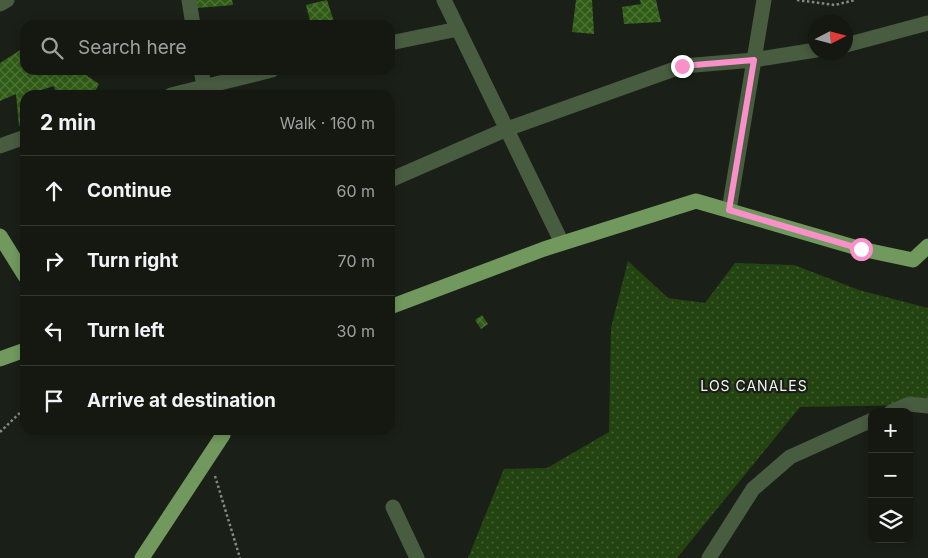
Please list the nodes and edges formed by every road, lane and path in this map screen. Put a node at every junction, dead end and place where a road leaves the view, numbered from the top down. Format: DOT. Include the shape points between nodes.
graph roads {
  1 [pos="7,0"];
  2 [pos="189,0"];
  3 [pos="444,0"];
  4 [pos="764,0"];
  5 [pos="797,0"];
  6 [pos="855,0"];
  7 [pos="0,4"];
  8 [pos="192,20"];
  9 [pos="928,23"];
  10 [pos="458,29"];
  11 [pos="395,42"];
  12 [pos="853,43"];
  13 [pos="808,51"];
  14 [pos="754,60"];
  15 [pos="202,75"];
  16 [pos="256,75"];
  17 [pos="205,90"];
  18 [pos="208,90"];
  19 [pos="507,129"];
  20 [pos="20,139"];
  21 [pos="0,146"];
  22 [pos="395,178"];
  23 [pos="729,210"];
  24 [pos="0,236"];
  25 [pos="562,243"];
  26 [pos="928,246"];
  27 [pos="20,268"];
  28 [pos="395,305"];
  29 [pos="20,352"];
  30 [pos="0,359"];
  31 [pos="928,406"];
  32 [pos="900,408"];
  33 [pos="20,413"];
  34 [pos="868,422"];
  35 [pos="0,432"];
  36 [pos="223,435"];
  37 [pos="209,457"];
  38 [pos="393,507"];
  39 [pos="142,558"];
  40 [pos="240,558"];
  41 [pos="417,558"];
  42 [pos="709,558"];
  1 -- 7 [label="street"];
  2 -- 8 [label="street"];
  3 -- 10 [label="street"];
  4 -- 14 [label="street"];
  5 -- 6 [label="path" via="835,5"];
  9 -- 12 [label="street"];
  10 -- 11 [label="street"];
  10 -- 19 [label="street"];
  13 -- 14 [label="street"];
  14 -- 19 [label="street" via="682,66"];
  14 -- 23 [label="street"];
  15 -- 17 [label="street"];
  16 -- 18 [label="street"];
  19 -- 22 [label="street"];
  19 -- 25 [label="street"];
  20 -- 21 [label="street"];
  23 -- 25 [label="main road" via="696,201"];
  23 -- 26 [label="main road" via="861,249 912,260"];
  24 -- 27 [label="main road"];
  25 -- 28 [label="main road"];
  29 -- 30 [label="main road"];
  31 -- 32 [label="street" via="909,404"];
  33 -- 35 [label="path"];
  34 -- 42 [label="street" via="790,457 753,488"];
  36 -- 37 [label="main road"];
  37 -- 39 [label="main road"];
  37 -- 40 [label="path"];
  38 -- 41 [label="street"];
}
